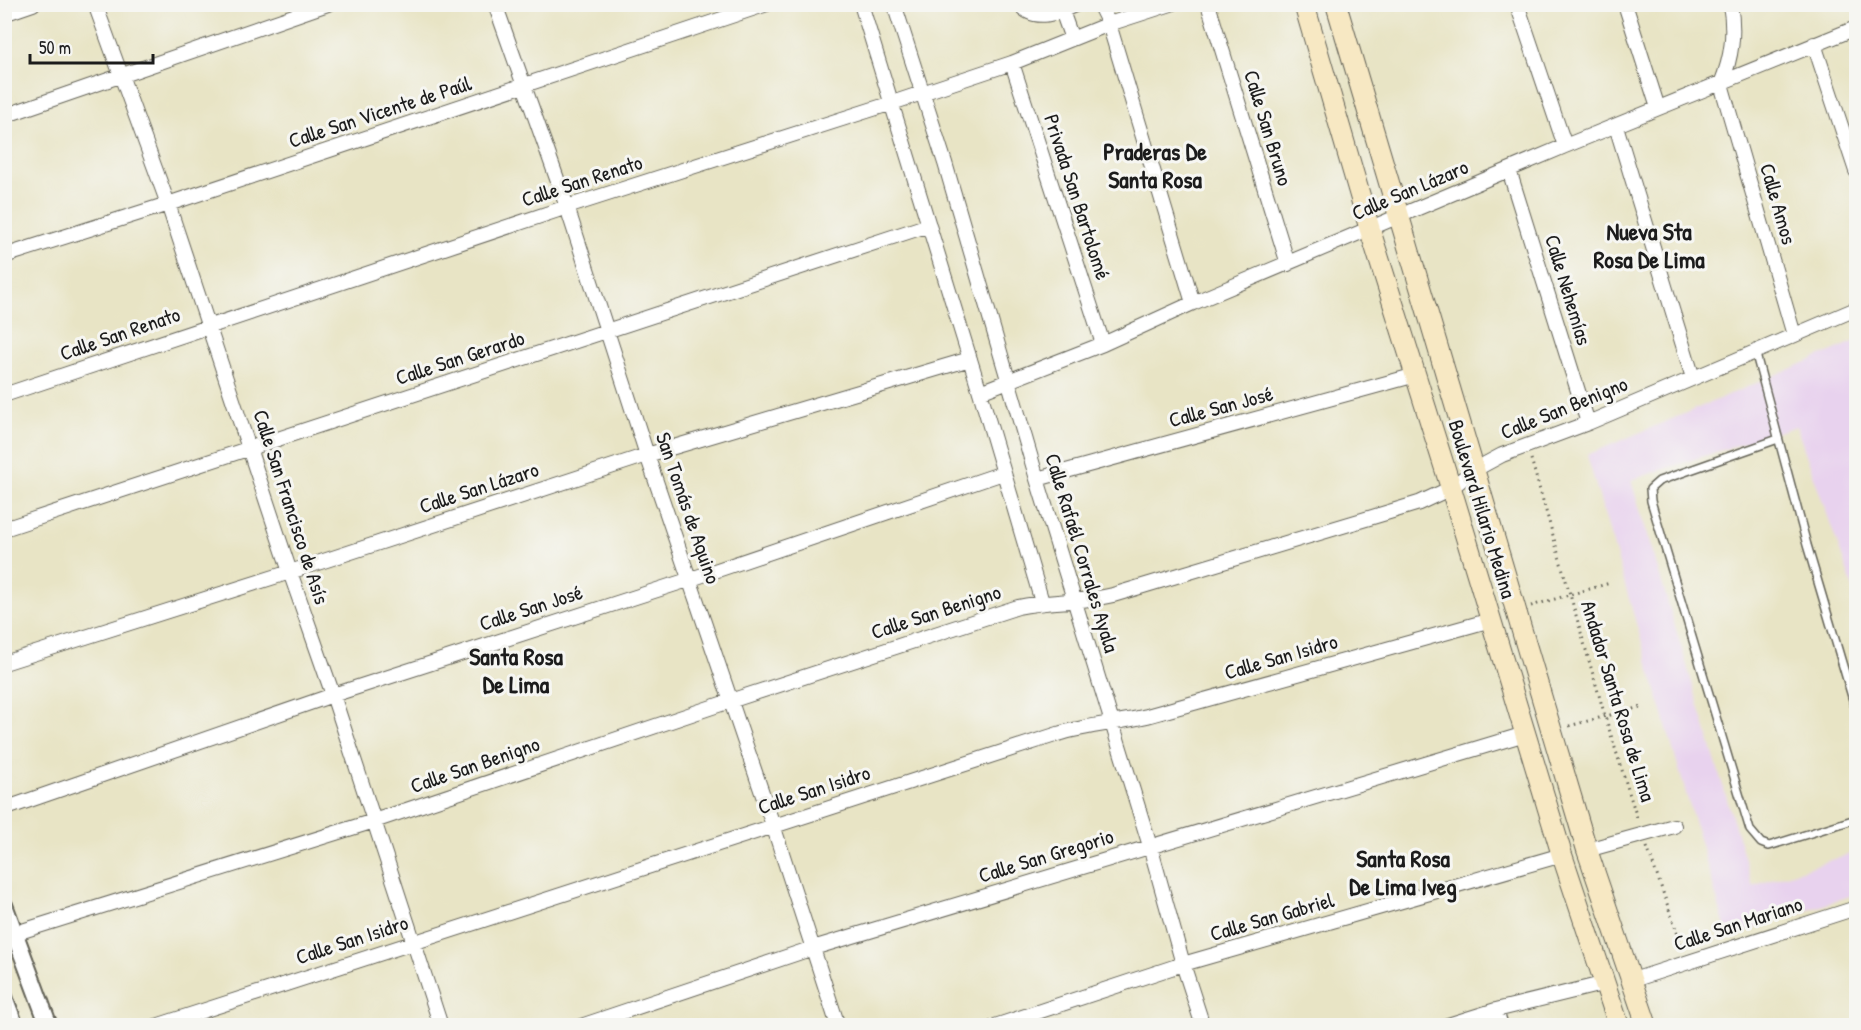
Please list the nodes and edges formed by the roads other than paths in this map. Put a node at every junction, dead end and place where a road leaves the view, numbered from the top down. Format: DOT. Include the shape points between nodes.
graph roads {
  1 [pos="33,4"];
  2 [pos="94,4"];
  3 [pos="328,4"];
  4 [pos="495,4"];
  5 [pos="767,4"];
  6 [pos="861,4"];
  7 [pos="894,4"];
  8 [pos="1019,4"];
  9 [pos="1077,4"];
  10 [pos="1099,4"];
  11 [pos="1171,4"];
  12 [pos="1208,4"];
  13 [pos="1304,4"];
  14 [pos="1336,4"];
  15 [pos="1517,4"];
  16 [pos="1625,4"];
  17 [pos="1730,4"];
  18 [pos="1062,11"];
  19 [pos="4,14"];
  20 [pos="1109,24"];
  21 [pos="1857,28"];
  22 [pos="1072,39"];
  23 [pos="1814,44"];
  24 [pos="1012,63"];
  25 [pos="119,76"];
  26 [pos="1721,84"];
  27 [pos="523,86"];
  28 [pos="923,92"];
  29 [pos="892,103"];
  30 [pos="1658,108"];
  31 [pos="4,116"];
  32 [pos="1616,126"];
  33 [pos="1565,146"];
  34 [pos="1509,170"];
  35 [pos="1857,171"];
  36 [pos="168,204"];
  37 [pos="567,207"];
  38 [pos="1399,217"];
  39 [pos="929,225"];
  40 [pos="1370,230"];
  41 [pos="4,256"];
  42 [pos="1288,264"];
  43 [pos="1193,303"];
  44 [pos="1857,309"];
  45 [pos="209,326"];
  46 [pos="608,332"];
  47 [pos="1794,335"];
  48 [pos="1102,344"];
  49 [pos="1755,351"];
  50 [pos="970,359"];
  51 [pos="1416,375"];
  52 [pos="1693,378"];
  53 [pos="1009,382"];
  54 [pos="980,393"];
  55 [pos="4,395"];
  56 [pos="1588,423"];
  57 [pos="1778,439"];
  58 [pos="250,449"];
  59 [pos="647,455"];
  60 [pos="1474,470"];
  61 [pos="1003,473"];
  62 [pos="1037,479"];
  63 [pos="1451,488"];
  64 [pos="4,529"];
  65 [pos="290,572"];
  66 [pos="691,579"];
  67 [pos="1042,602"];
  68 [pos="1075,602"];
  69 [pos="1491,620"];
  70 [pos="4,663"];
  71 [pos="333,695"];
  72 [pos="730,701"];
  73 [pos="1857,710"];
  74 [pos="1112,724"];
  75 [pos="1526,734"];
  76 [pos="4,809"];
  77 [pos="1857,819"];
  78 [pos="374,821"];
  79 [pos="773,825"];
  80 [pos="1674,826"];
  81 [pos="1150,846"];
  82 [pos="1587,850"];
  83 [pos="1562,855"];
  84 [pos="4,905"];
  85 [pos="1857,908"];
  86 [pos="16,933"];
  87 [pos="413,942"];
  88 [pos="813,948"];
  89 [pos="1183,964"];
  90 [pos="1633,980"];
  91 [pos="1606,983"];
  92 [pos="4,997"];
  93 [pos="1496,1010"];
  94 [pos="15,1026"];
  95 [pos="49,1026"];
  96 [pos="156,1026"];
  97 [pos="441,1026"];
  98 [pos="581,1026"];
  99 [pos="838,1026"];
  100 [pos="995,1026"];
  101 [pos="1203,1026"];
  102 [pos="1445,1026"];
  103 [pos="1501,1026"];
  104 [pos="1618,1026"];
  105 [pos="1647,1026"];
  1 -- 19 [label="street"];
  2 -- 25 [label="street, Calle San Francisco de Asís"];
  3 -- 25 [label="street"];
  4 -- 27 [label="street, San Tomás de Aquino"];
  5 -- 27 [label="street, Calle San Vicente de Paúl"];
  6 -- 29 [label="street"];
  7 -- 28 [label="street, Calle Rafaél Corrales Ayala"];
  8 -- 18 [label="street" via="1039,16"];
  9 -- 18 [label="street"];
  10 -- 20 [label="street"];
  11 -- 20 [label="street, Calle San Renato"];
  12 -- 42 [label="street, Calle San Bruno"];
  13 -- 40 [label="main road, Boulevard Hilario Medina"];
  14 -- 38 [label="main road, Boulevard Hilario Medina"];
  15 -- 33 [label="street"];
  16 -- 30 [label="street"];
  17 -- 26 [label="street" via="1730,61"];
  18 -- 22 [label="street"];
  20 -- 22 [label="street, Calle San Renato"];
  20 -- 43 [label="street"];
  21 -- 23 [label="street, Calle San Lázaro"];
  22 -- 24 [label="street, Calle San Renato"];
  23 -- 26 [label="street, Calle San Lázaro"];
  23 -- 35 [label="street"];
  24 -- 28 [label="street, Calle San Renato"];
  24 -- 48 [label="street, Privada San Bartolomé"];
  25 -- 31 [label="street"];
  25 -- 36 [label="street, Calle San Francisco de Asís"];
  26 -- 30 [label="street, Calle San Lázaro"];
  26 -- 47 [label="street, Calle Amos"];
  27 -- 36 [label="street, Calle San Vicente de Paúl"];
  27 -- 37 [label="street, San Tomás de Aquino"];
  28 -- 29 [label="street, Calle San Renato"];
  28 -- 53 [label="street, Calle Rafaél Corrales Ayala"];
  29 -- 37 [label="street, Calle San Renato"];
  29 -- 39 [label="street"];
  30 -- 32 [label="street, Calle San Lázaro"];
  32 -- 33 [label="street, Calle San Lázaro"];
  32 -- 52 [label="street"];
  33 -- 34 [label="street, Calle San Lázaro"];
  34 -- 38 [label="street, Calle San Lázaro"];
  34 -- 56 [label="street, Calle Nehemías"];
  36 -- 41 [label="street, Calle San Vicente de Paúl"];
  36 -- 45 [label="street, Calle San Francisco de Asís"];
  37 -- 45 [label="street, Calle San Renato"];
  37 -- 46 [label="street, San Tomás de Aquino"];
  38 -- 40 [label="street, Calle San Lázaro"];
  38 -- 60 [label="main road, Boulevard Hilario Medina"];
  39 -- 46 [label="street, Calle San Gerardo"];
  39 -- 50 [label="street"];
  40 -- 42 [label="street, Calle San Lázaro"];
  40 -- 51 [label="main road, Boulevard Hilario Medina"];
  42 -- 43 [label="street, Calle San Lázaro"];
  43 -- 48 [label="street, Calle San Lázaro"];
  44 -- 47 [label="street, Calle San Benigno"];
  45 -- 55 [label="street, Calle San Renato"];
  45 -- 58 [label="street, Calle San Francisco de Asís"];
  46 -- 58 [label="street, Calle San Gerardo"];
  46 -- 59 [label="street, San Tomás de Aquino"];
  47 -- 49 [label="street, Calle San Benigno"];
  48 -- 53 [label="street, Calle San Lázaro"];
  49 -- 52 [label="street, Calle San Benigno"];
  49 -- 57 [label="lane"];
  50 -- 54 [label="street"];
  50 -- 59 [label="street, Calle San Lázaro"];
  51 -- 62 [label="street, Calle San José"];
  51 -- 63 [label="main road, Boulevard Hilario Medina"];
  52 -- 56 [label="street, Calle San Benigno"];
  53 -- 54 [label="street, Calle San Lázaro"];
  53 -- 62 [label="street, Calle Rafaél Corrales Ayala"];
  54 -- 61 [label="street"];
  56 -- 60 [label="street, Calle San Benigno"];
  57 -- 73 [label="lane"];
  57 -- 77 [label="lane" via="1659,481 1650,489 1651,501 1750,830 1769,846"];
  58 -- 64 [label="street, Calle San Gerardo"];
  58 -- 65 [label="street, Calle San Francisco de Asís"];
  59 -- 65 [label="street, Calle San Lázaro"];
  59 -- 66 [label="street, San Tomás de Aquino"];
  60 -- 63 [label="street, Calle San Benigno"];
  60 -- 82 [label="main road, Boulevard Hilario Medina"];
  61 -- 66 [label="street, Calle San José"];
  61 -- 67 [label="street"];
  62 -- 68 [label="street, Calle Rafaél Corrales Ayala"];
  63 -- 68 [label="street, Calle San Benigno" via="1419,503 1113,595"];
  63 -- 69 [label="main road, Boulevard Hilario Medina"];
  65 -- 70 [label="street, Calle San Lázaro"];
  65 -- 71 [label="street, Calle San Francisco de Asís"];
  66 -- 71 [label="street, Calle San José"];
  66 -- 72 [label="street, San Tomás de Aquino"];
  67 -- 68 [label="street, Calle San Benigno"];
  67 -- 72 [label="street, Calle San Benigno"];
  68 -- 74 [label="street, Calle Rafaél Corrales Ayala"];
  69 -- 74 [label="street, Calle San Isidro"];
  69 -- 75 [label="main road, Boulevard Hilario Medina"];
  71 -- 76 [label="street, Calle San José"];
  71 -- 78 [label="street, Calle San Francisco de Asís"];
  72 -- 78 [label="street, Calle San Benigno"];
  72 -- 79 [label="street, San Tomás de Aquino"];
  74 -- 79 [label="street, Calle San Isidro" via="1068,731"];
  74 -- 81 [label="street, Calle Rafaél Corrales Ayala"];
  75 -- 81 [label="street, Calle San Gregorio"];
  75 -- 83 [label="main road, Boulevard Hilario Medina"];
  78 -- 86 [label="street, Calle San Benigno"];
  78 -- 87 [label="street, Calle San Francisco de Asís"];
  79 -- 87 [label="street, Calle San Isidro"];
  79 -- 88 [label="street, San Tomás de Aquino"];
  80 -- 82 [label="street"];
  81 -- 88 [label="street, Calle San Gregorio"];
  81 -- 89 [label="street, Calle Rafaél Corrales Ayala"];
  82 -- 90 [label="main road, Boulevard Hilario Medina"];
  83 -- 89 [label="street, Calle San Gabriel"];
  83 -- 91 [label="main road, Boulevard Hilario Medina"];
  84 -- 86 [label="street"];
  85 -- 90 [label="street, Calle San Mariano"];
  86 -- 95 [label="street"];
  87 -- 96 [label="street, Calle San Isidro"];
  87 -- 97 [label="street, Calle San Francisco de Asís"];
  88 -- 98 [label="street, Calle San Gregorio"];
  88 -- 99 [label="street, San Tomás de Aquino"];
  89 -- 100 [label="street, Calle San Gabriel"];
  89 -- 101 [label="street, Calle Rafaél Corrales Ayala"];
  90 -- 105 [label="main road, Boulevard Hilario Medina"];
  91 -- 93 [label="street"];
  91 -- 104 [label="main road, Boulevard Hilario Medina"];
  92 -- 94 [label="street"];
  93 -- 102 [label="street"];
  93 -- 103 [label="street"];
}
